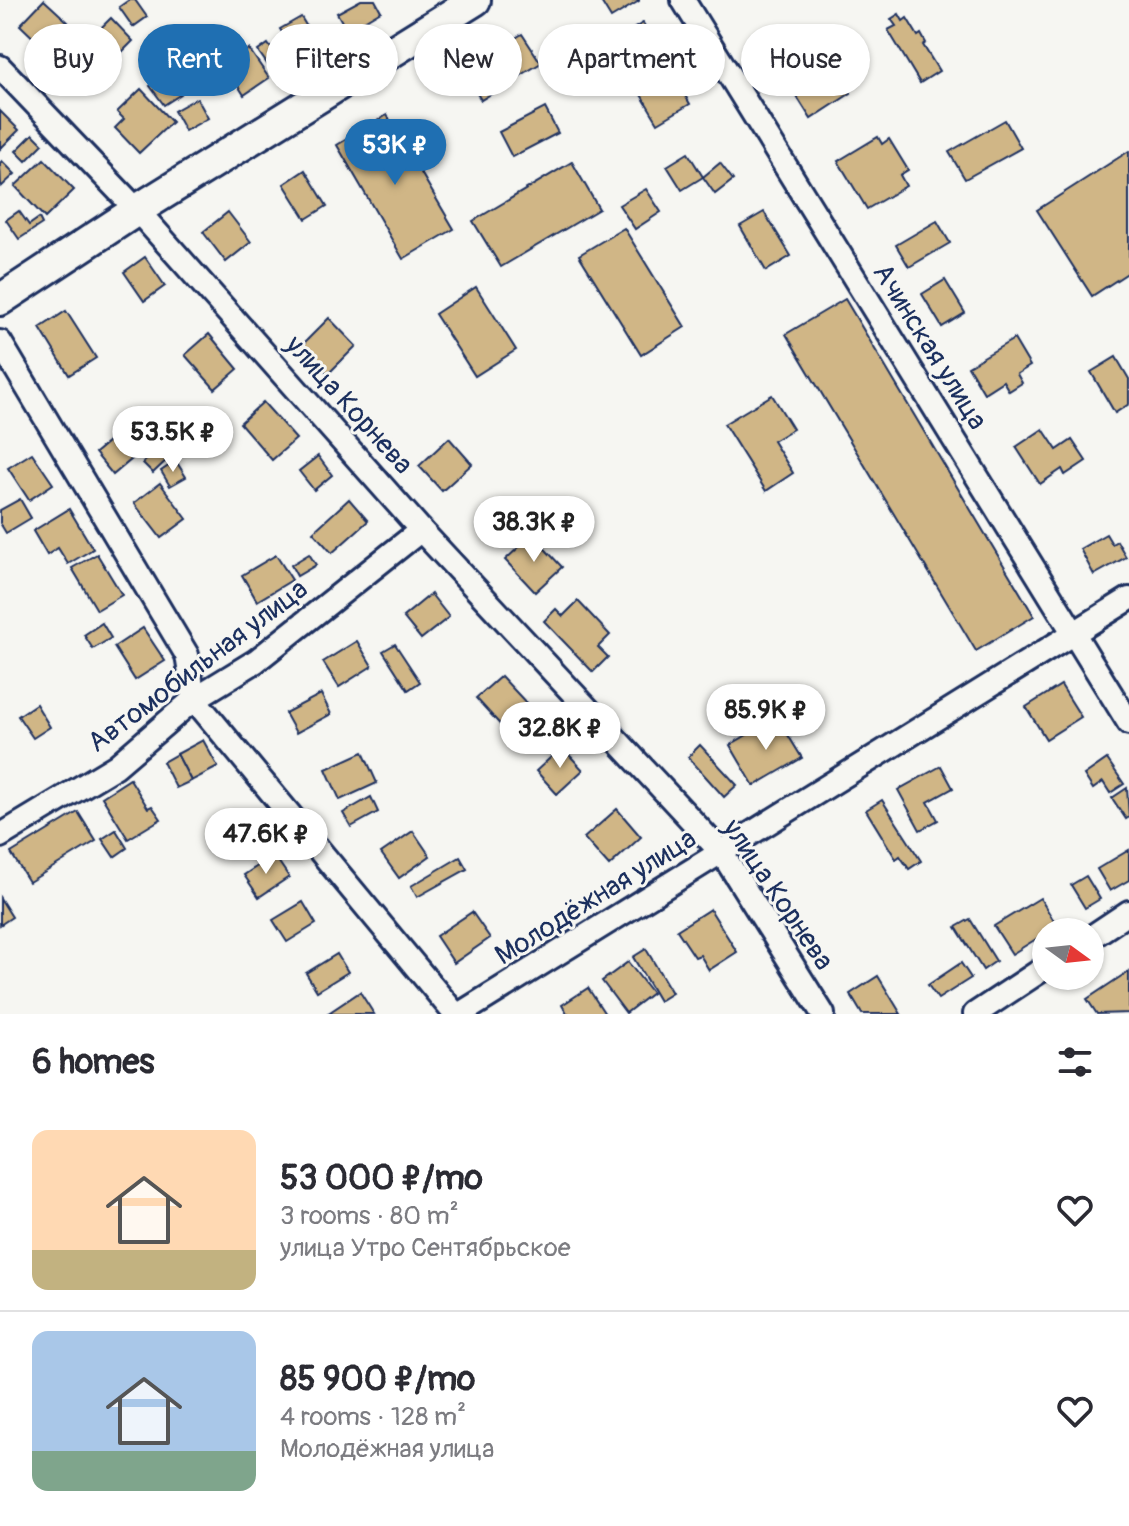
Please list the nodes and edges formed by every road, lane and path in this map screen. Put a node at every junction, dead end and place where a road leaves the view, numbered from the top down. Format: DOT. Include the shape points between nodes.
graph roads {
  1 [pos="475,0"];
  2 [pos="683,0"];
  3 [pos="0,67"];
  4 [pos="137,210"];
  5 [pos="0,300"];
  6 [pos="0,342"];
  7 [pos="421,530"];
  8 [pos="1129,599"];
  9 [pos="1073,635"];
  10 [pos="194,699"];
  11 [pos="1129,723"];
  12 [pos="0,836"];
  13 [pos="722,853"];
  14 [pos="1129,912"];
  15 [pos="1104,929"];
  16 [pos="1032,976"];
  17 [pos="458,1014"];
  18 [pos="823,1014"];
  19 [pos="975,1014"];
  1 -- 4 [label="street"];
  2 -- 9 [label="street, Ачинская улица"];
  3 -- 4 [label="street, улица Корнева"];
  4 -- 5 [label="street"];
  4 -- 7 [label="street, улица Корнева"];
  6 -- 10 [label="street" via="187,655"];
  7 -- 10 [label="street, Автомобильная улица" via="256,661"];
  7 -- 13 [label="street, улица Корнева"];
  8 -- 9 [label="street, Молодёжная улица"];
  9 -- 11 [label="street, Ачинская улица"];
  9 -- 13 [label="street, Молодёжная улица"];
  10 -- 12 [label="street, Автомобильная улица" via="116,766"];
  10 -- 17 [label="street"];
  13 -- 17 [label="street, Молодёжная улица"];
  13 -- 18 [label="street, улица Корнева"];
  14 -- 15 [label="street"];
  16 -- 19 [label="street"];
}
